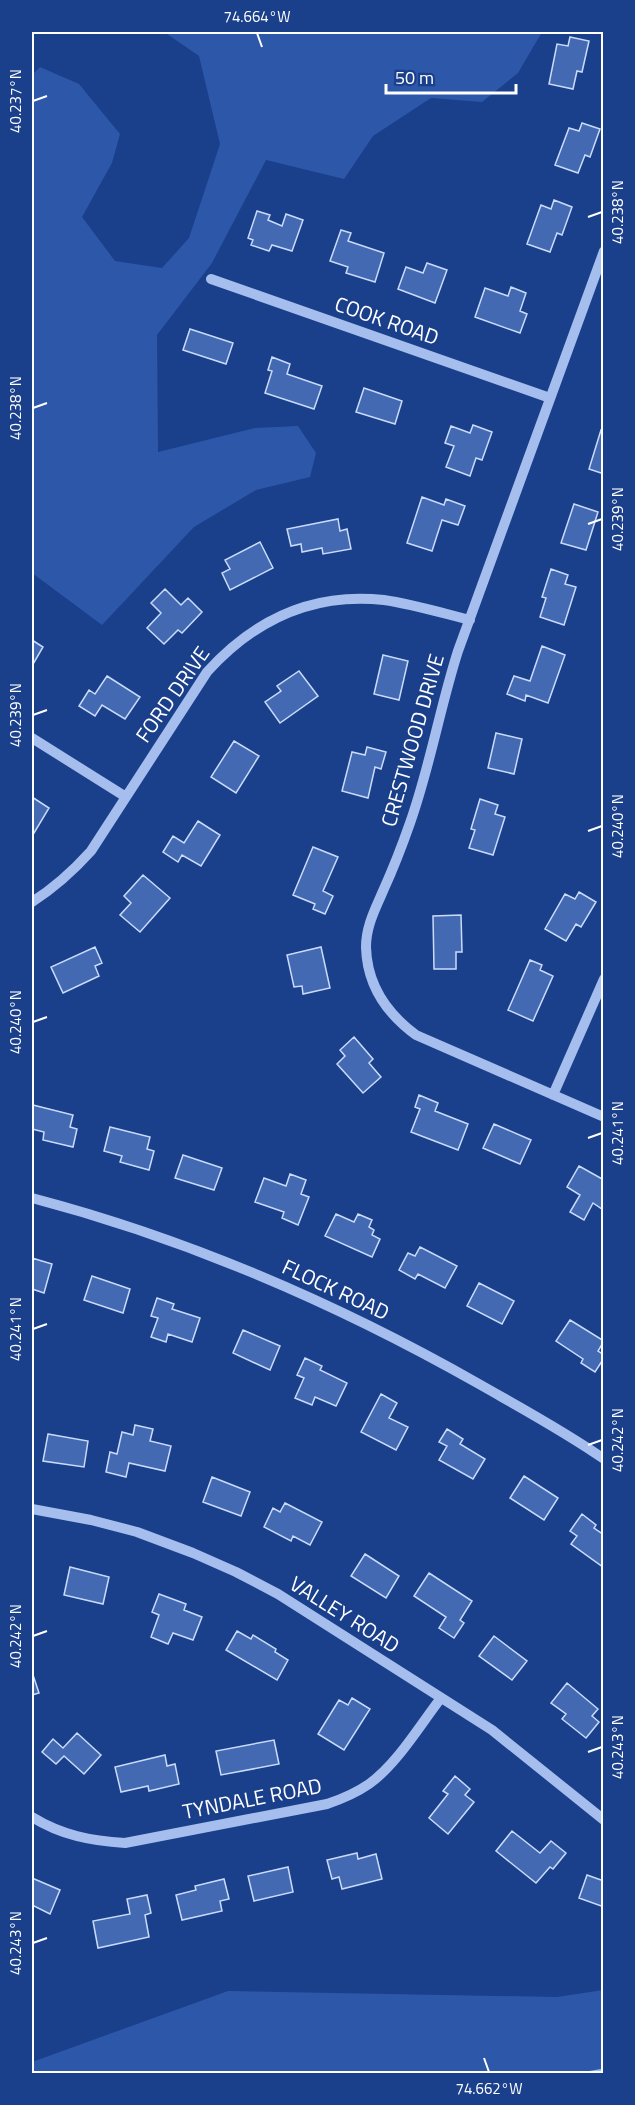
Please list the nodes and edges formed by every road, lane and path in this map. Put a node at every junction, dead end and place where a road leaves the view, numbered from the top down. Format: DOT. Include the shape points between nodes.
graph roads {
  1 [pos="603,251"];
  2 [pos="211,279"];
  3 [pos="550,398"];
  4 [pos="470,620"];
  5 [pos="32,738"];
  6 [pos="126,798"];
  7 [pos="32,902"];
  8 [pos="603,979"];
  9 [pos="554,1095"];
  10 [pos="603,1117"];
  11 [pos="32,1198"];
  12 [pos="602,1456"];
  13 [pos="32,1509"];
  14 [pos="441,1698"];
  15 [pos="32,1817"];
  16 [pos="603,1820"];
  1 -- 3 [label="street, CRESTWOOD DRIVE"];
  2 -- 3 [label="street, COOK ROAD"];
  3 -- 4 [label="street, CRESTWOOD DRIVE"];
  4 -- 6 [label="street, FORD DRIVE" via="385,600 355,599 299,608 268,621 224,653 207,672"];
  4 -- 9 [label="street, CRESTWOOD DRIVE" via="443,698 410,822 368,926 368,967 385,1007 416,1035"];
  5 -- 6 [label="street"];
  6 -- 7 [label="street, FORD DRIVE" via="85,857"];
  8 -- 9 [label="street"];
  9 -- 10 [label="street, CRESTWOOD DRIVE"];
  11 -- 12 [label="street, FLOCK ROAD" via="169,1240 334,1308 429,1356"];
  13 -- 14 [label="street, VALLEY ROAD" via="137,1532 236,1572 278,1594"];
  14 -- 15 [label="street, TYNDALE ROAD" via="388,1767 369,1784 327,1804 124,1843 71,1836"];
  14 -- 16 [label="street, VALLEY ROAD" via="492,1730"];
}
